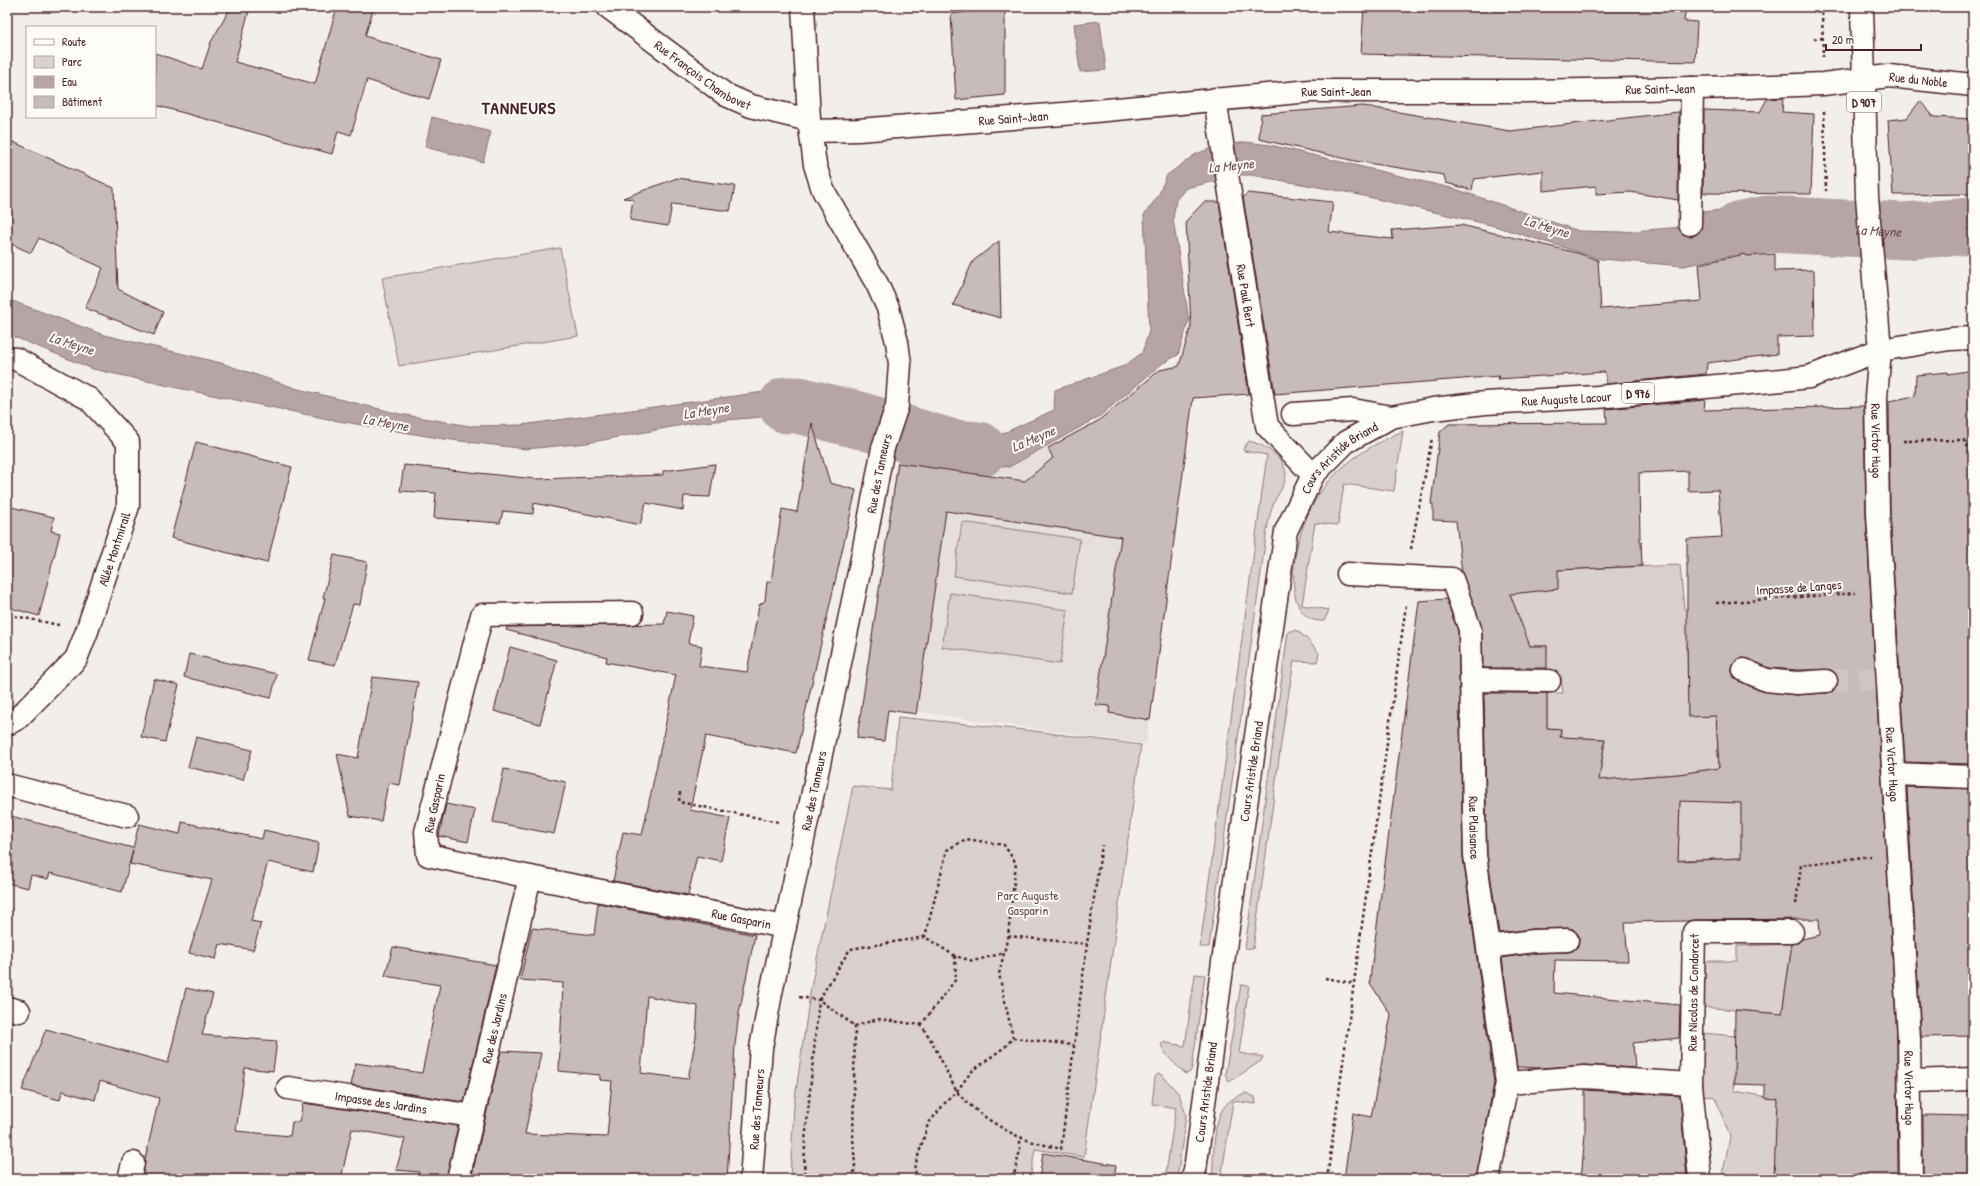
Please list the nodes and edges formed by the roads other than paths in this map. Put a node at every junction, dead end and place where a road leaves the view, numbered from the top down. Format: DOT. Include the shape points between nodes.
graph roads {
  1 [pos="608,7"];
  2 [pos="803,7"];
  3 [pos="1862,7"];
  4 [pos="1864,79"];
  5 [pos="1973,85"];
  6 [pos="1692,88"];
  7 [pos="1215,99"];
  8 [pos="810,126"];
  9 [pos="1690,224"];
  10 [pos="1973,338"];
  11 [pos="1880,350"];
  12 [pos="7,358"];
  13 [pos="1293,414"];
  14 [pos="1391,417"];
  15 [pos="1313,475"];
  16 [pos="1348,574"];
  17 [pos="632,613"];
  18 [pos="1744,670"];
  19 [pos="1472,680"];
  20 [pos="1549,681"];
  21 [pos="1826,681"];
  22 [pos="7,724"];
  23 [pos="1894,774"];
  24 [pos="1973,777"];
  25 [pos="7,785"];
  26 [pos="127,816"];
  27 [pos="530,877"];
  28 [pos="784,927"];
  29 [pos="1792,932"];
  30 [pos="1567,940"];
  31 [pos="1488,948"];
  32 [pos="1973,1079"];
  33 [pos="1910,1081"];
  34 [pos="1507,1084"];
  35 [pos="1691,1084"];
  36 [pos="288,1088"];
  37 [pos="473,1116"];
  38 [pos="1195,1176"];
  39 [pos="458,1179"];
  40 [pos="751,1179"];
  41 [pos="1488,1179"];
  42 [pos="1700,1179"];
  43 [pos="1911,1179"];
  1 -- 8 [label="street, Rue François Chambovet" via="726,95 758,109"];
  2 -- 8 [label="street, Rue des Tanneurs"];
  3 -- 4 [label="street, D 907"];
  4 -- 5 [label="street, Rue du Noble" via="1889,76"];
  4 -- 6 [label="street, Rue Saint-Jean" via="1823,84"];
  4 -- 11 [label="street, D 907" via="1867,197"];
  6 -- 7 [label="street, Rue Saint-Jean" via="1310,91"];
  6 -- 9 [label="street"];
  7 -- 8 [label="street, Rue Saint-Jean" via="858,130"];
  7 -- 15 [label="street, Rue Paul Bert" via="1267,426"];
  8 -- 28 [label="street, Rue des Tanneurs" via="815,165 824,190 888,308 900,364 897,406 883,448"];
  10 -- 11 [label="street, Rue Auguste Lacour"];
  11 -- 14 [label="street, Rue Auguste Lacour / D 976" via="1809,377 1597,397 1485,403"];
  11 -- 23 [label="street, Rue Victor Hugo" via="1876,397 1876,447 1885,678"];
  12 -- 22 [label="street, Allée Montmirail" via="16,359 89,399 128,442 128,506 76,659 18,718"];
  13 -- 14 [label="street" via="1353,410"];
  14 -- 15 [label="street, Cours Aristide Briand / D 976" via="1346,442"];
  15 -- 38 [label="street, Cours Aristide Briand" via="1286,531 1224,954"];
  16 -- 19 [label="street, Rue Plaisance" via="1452,579 1470,629"];
  17 -- 27 [label="street, Rue Gasparin" via="482,615 426,832 428,855"];
  18 -- 21 [label="street" via="1766,680"];
  19 -- 20 [label="street"];
  19 -- 31 [label="street, Rue Plaisance" via="1475,855"];
  23 -- 24 [label="street"];
  23 -- 33 [label="street, Rue Victor Hugo"];
  25 -- 26 [label="street"];
  27 -- 28 [label="street, Rue Gasparin"];
  27 -- 37 [label="street, Rue des Jardins"];
  28 -- 40 [label="street, Rue des Tanneurs" via="761,1048"];
  29 -- 35 [label="street, Rue Nicolas de Condorcet" via="1694,932"];
  30 -- 31 [label="street" via="1534,941"];
  31 -- 34 [label="street, Rue Plaisance"];
  32 -- 33 [label="street"];
  33 -- 43 [label="street, Rue Victor Hugo"];
  34 -- 35 [label="street" via="1584,1077"];
  34 -- 41 [label="street, Rue Plaisance"];
  35 -- 42 [label="street"];
  36 -- 37 [label="street, Impasse des Jardins"];
  37 -- 39 [label="street, Rue des Jardins"];
}
